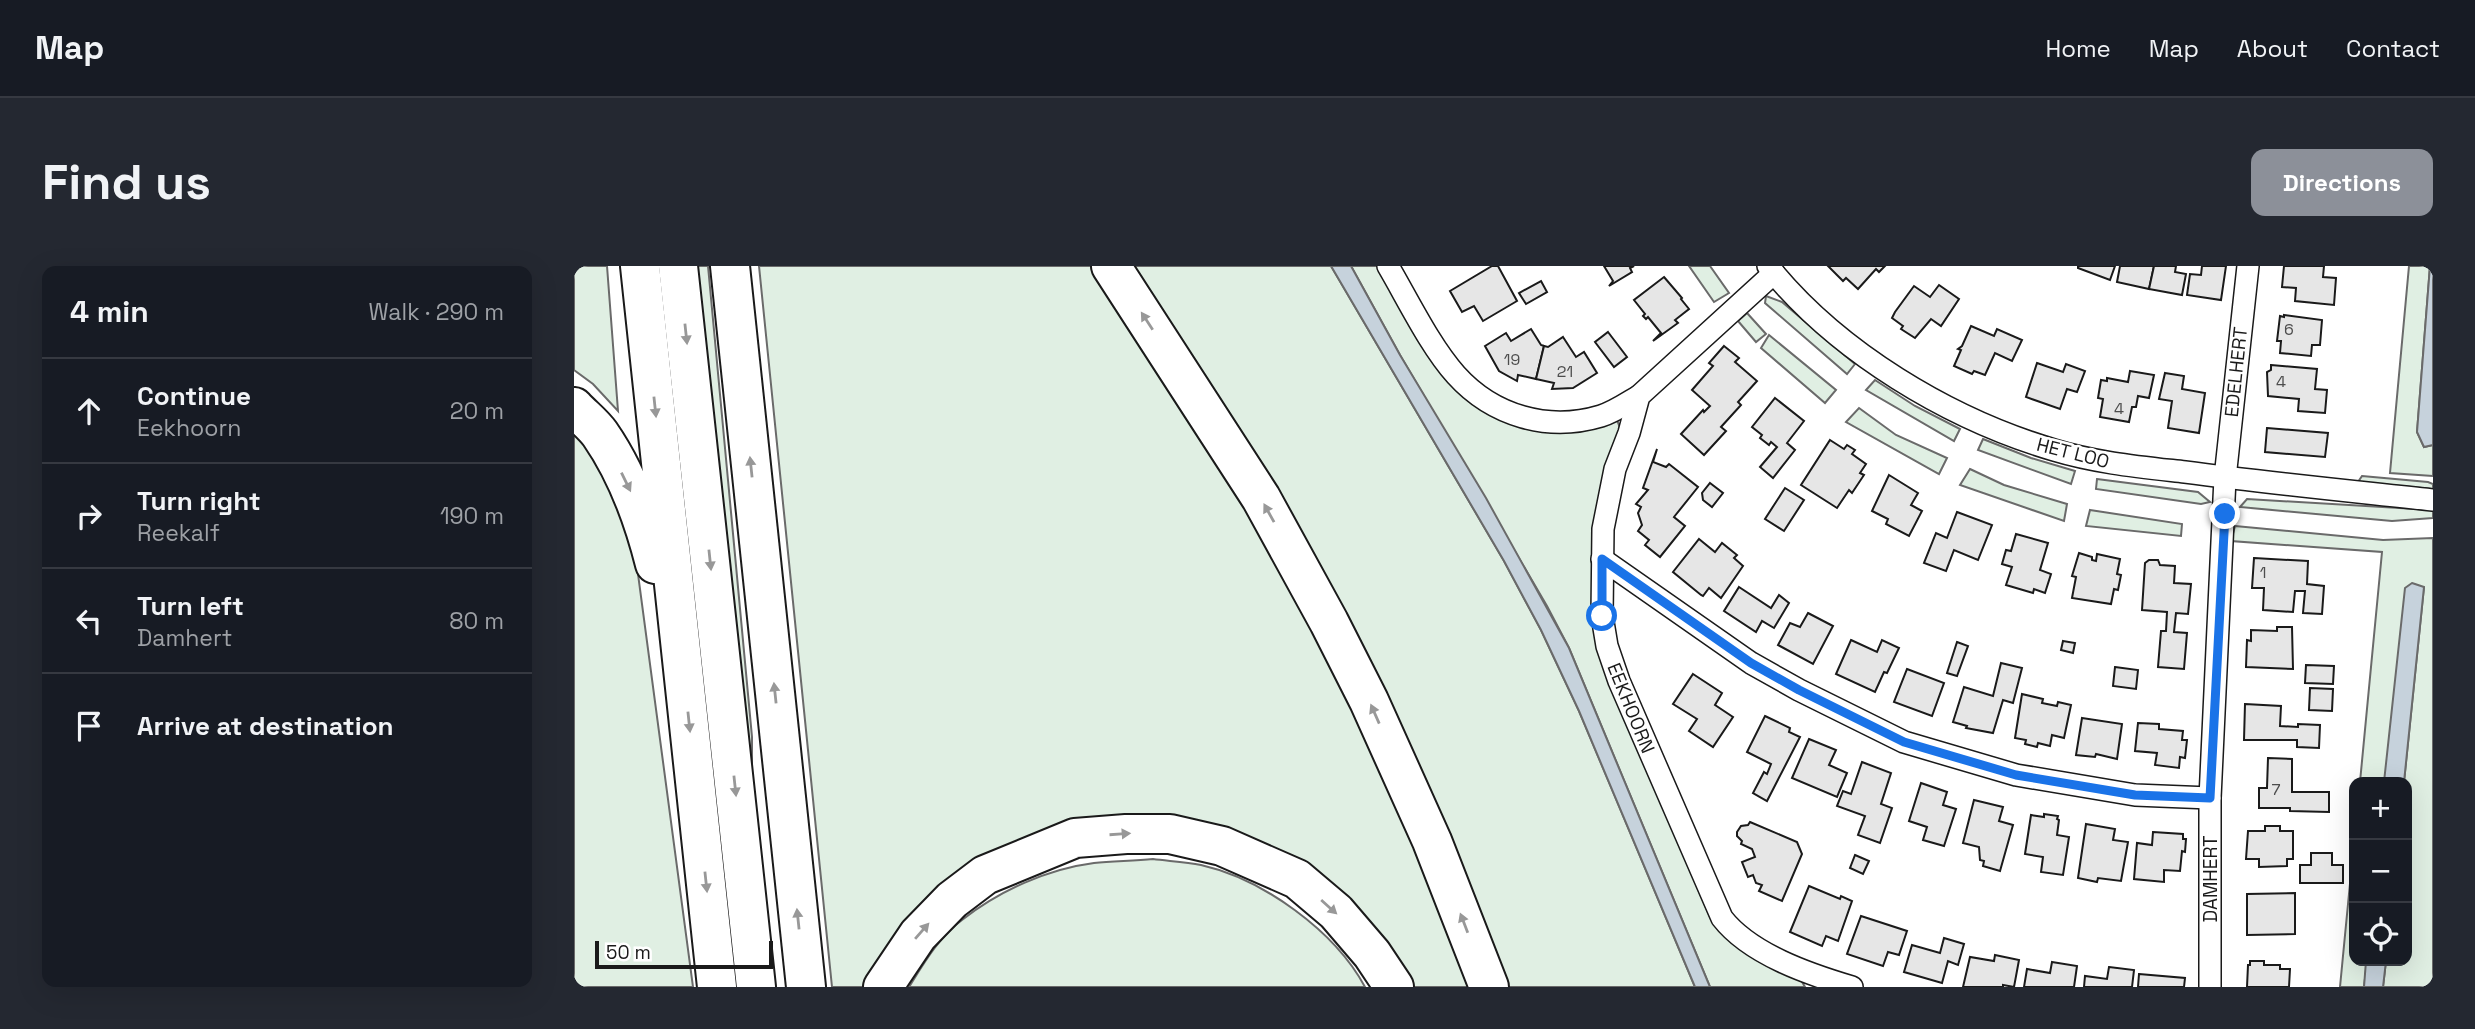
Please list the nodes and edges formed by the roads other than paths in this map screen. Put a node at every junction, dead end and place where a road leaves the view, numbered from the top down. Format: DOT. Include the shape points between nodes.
graph roads {
  1 [pos="640,266"];
  2 [pos="678,266"];
  3 [pos="730,266"];
  4 [pos="1111,266"];
  5 [pos="1388,266"];
  6 [pos="2248,266"];
  7 [pos="1771,270"];
  8 [pos="1639,396"];
  9 [pos="574,407"];
  10 [pos="2225,478"];
  11 [pos="2433,500"];
  12 [pos="1602,559"];
  13 [pos="684,679"];
  14 [pos="2210,798"];
  15 [pos="1838,985"];
  16 [pos="717,987"];
  17 [pos="756,987"];
  18 [pos="806,987"];
  19 [pos="883,987"];
  20 [pos="1394,987"];
  21 [pos="1489,987"];
  22 [pos="2210,987"];
  1 -- 13 [label="highway, one-way"];
  2 -- 17 [label="highway, one-way"];
  18 -- 3 [label="highway, one-way"];
  21 -- 4 [label="highway, one-way" via="1432,841 1329,622 1261,498"];
  5 -- 8 [label="street" via="1455,374 1504,412 1553,422 1575,420 1602,416"];
  6 -- 10 [label="street, EDELHERT"];
  7 -- 8 [label="street"];
  7 -- 10 [label="street, HET LOO" via="1824,324 1876,364 2002,433 2097,461"];
  8 -- 12 [label="street, EEKHOORN" via="1607,499"];
  9 -- 13 [label="highway, one-way" via="600,433 628,484 649,539"];
  10 -- 11 [label="street, HET LOO"];
  10 -- 14 [label="street, DAMHERT"];
  12 -- 14 [label="street" via="1751,663 1904,742 2016,775 2135,795"];
  12 -- 15 [label="street, EEKHOORN" via="1607,646 1721,918 1758,950"];
  13 -- 16 [label="highway, one-way"];
  14 -- 22 [label="street, DAMHERT"];
  19 -- 20 [label="highway, one-way" via="918,935 985,875 1075,838 1126,834 1170,834 1222,846 1297,879 1336,912 1373,954"];
}
